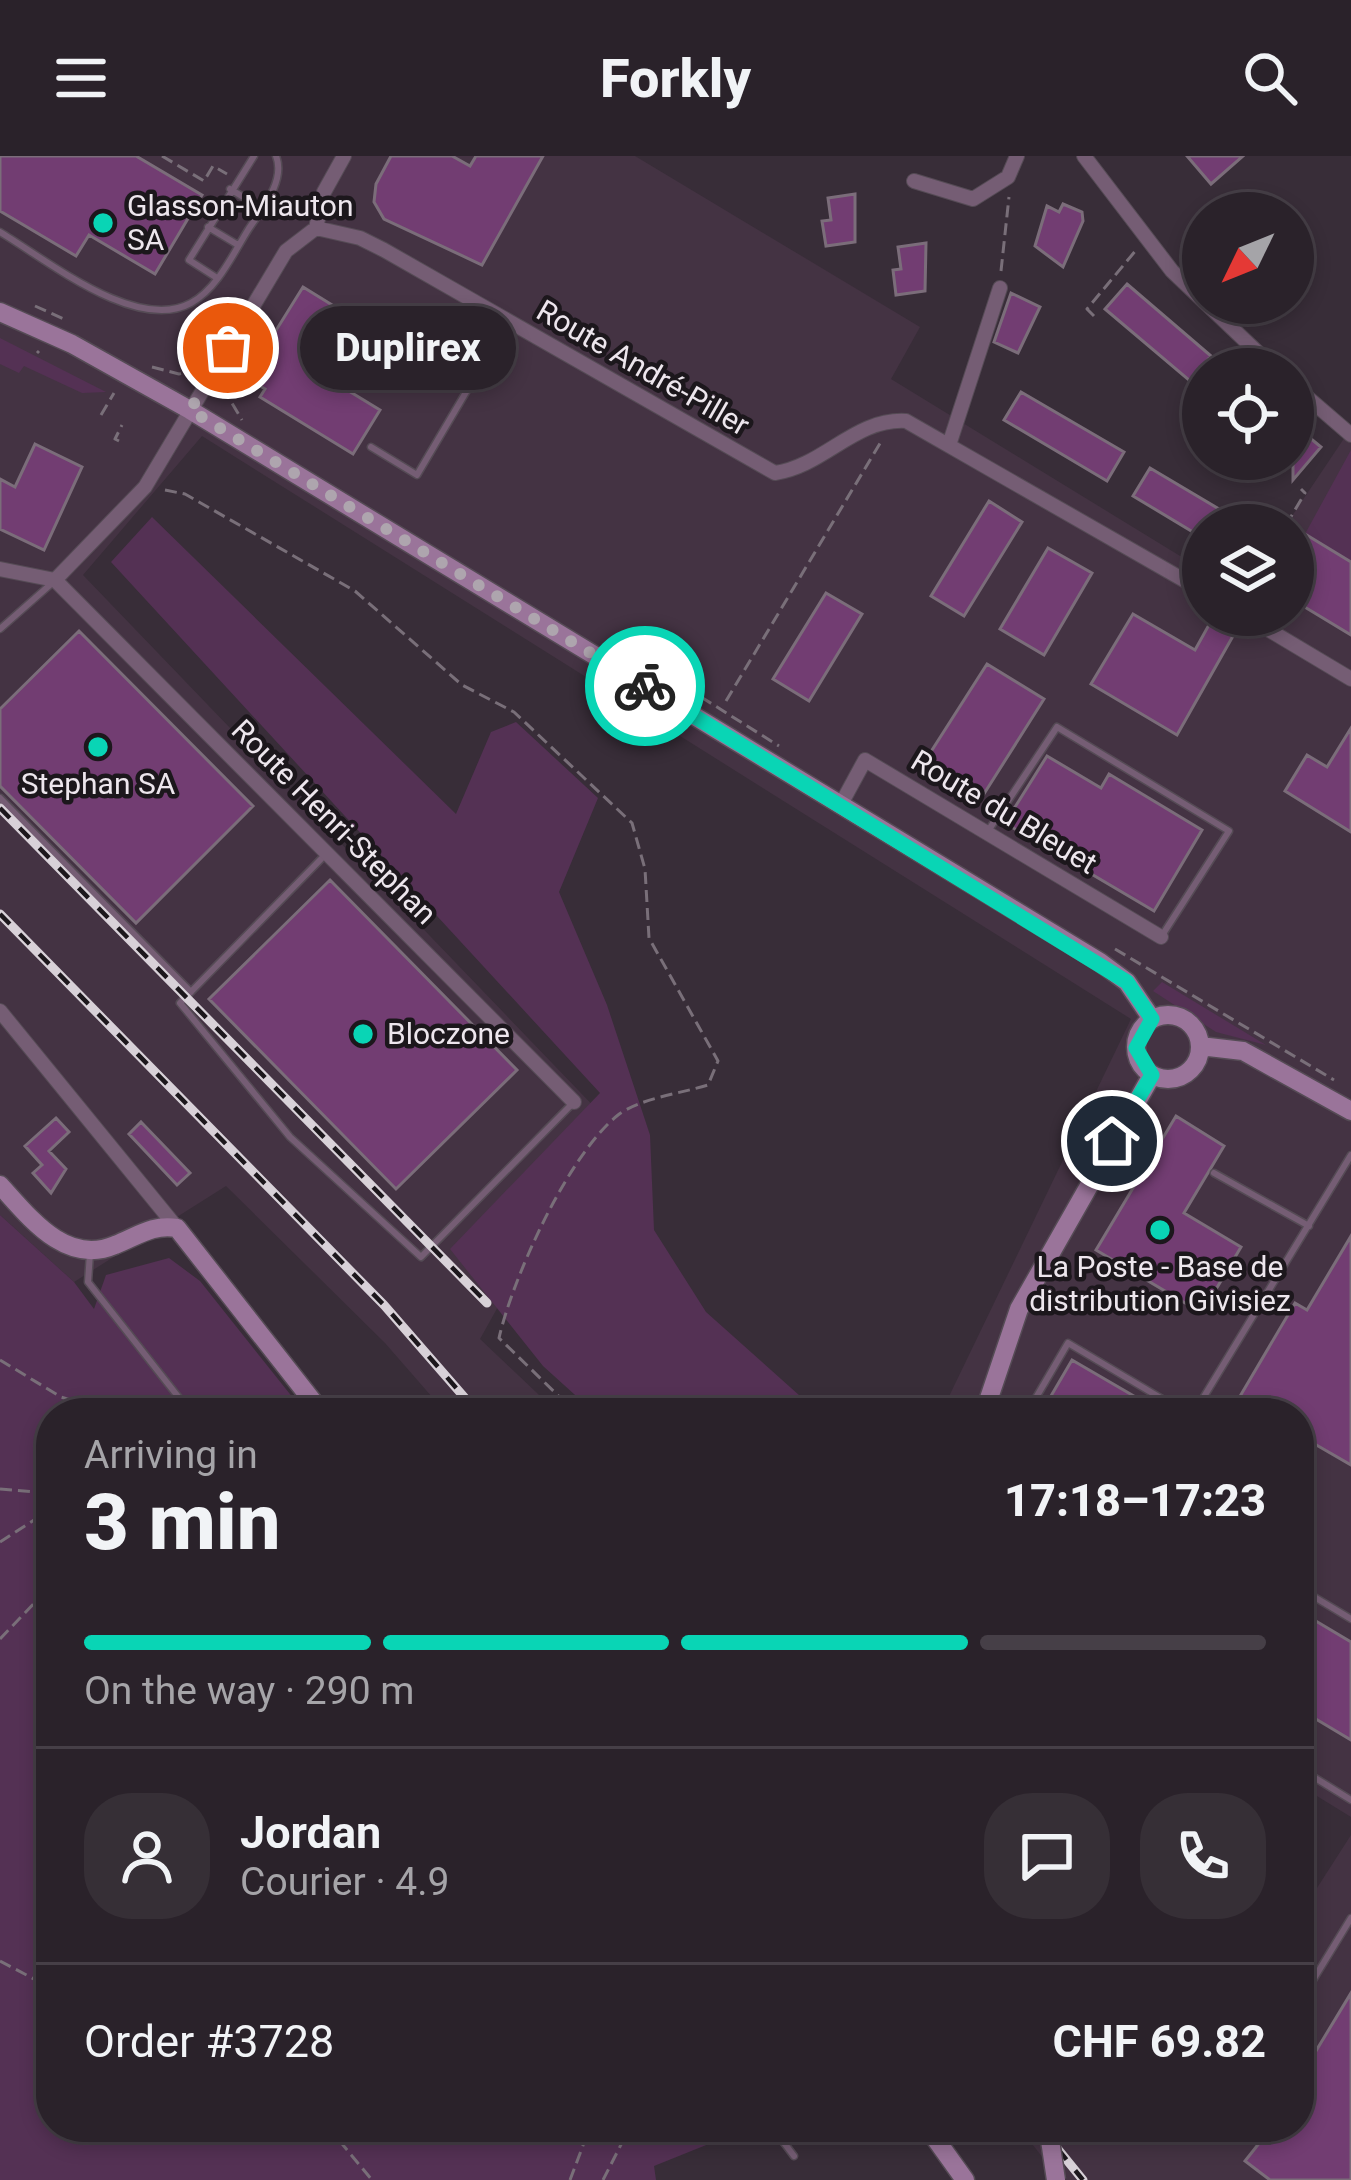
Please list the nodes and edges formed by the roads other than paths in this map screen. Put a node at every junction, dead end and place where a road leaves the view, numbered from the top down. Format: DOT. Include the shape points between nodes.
graph roads {
  1 [pos="254,156"];
  2 [pos="276,156"];
  3 [pos="344,156"];
  4 [pos="1017,156"];
  5 [pos="1084,156"];
  6 [pos="914,181"];
  7 [pos="230,189"];
  8 [pos="262,208"];
  9 [pos="208,227"];
  10 [pos="316,228"];
  11 [pos="0,232"];
  12 [pos="238,245"];
  13 [pos="217,278"];
  14 [pos="1000,288"];
  15 [pos="0,312"];
  16 [pos="503,317"];
  17 [pos="1253,348"];
  18 [pos="460,358"];
  19 [pos="477,361"];
  20 [pos="1314,403"];
  21 [pos="190,410"];
  22 [pos="1351,435"];
  23 [pos="949,445"];
  24 [pos="371,447"];
  25 [pos="0,569"];
  26 [pos="1182,579"];
  27 [pos="55,580"];
  28 [pos="0,629"];
  29 [pos="1279,636"];
  30 [pos="1351,679"];
  31 [pos="0,798"];
  32 [pos="840,806"];
  33 [pos="987,833"];
  34 [pos="327,854"];
  35 [pos="1161,937"];
  36 [pos="191,992"];
  37 [pos="0,1011"];
  38 [pos="1152,1019"];
  39 [pos="1200,1046"];
  40 [pos="1152,1075"];
  41 [pos="574,1102"];
  42 [pos="1351,1111"];
  43 [pos="1351,1155"];
  44 [pos="1214,1173"];
  45 [pos="0,1185"];
  46 [pos="1309,1226"];
  47 [pos="177,1228"];
  48 [pos="90,1253"];
  49 [pos="179,1398"];
  50 [pos="310,1398"];
  51 [pos="989,1398"];
  52 [pos="1036,1398"];
  53 [pos="1164,1398"];
  54 [pos="1200,1398"];
  55 [pos="1314,1597"];
  56 [pos="1351,1619"];
  57 [pos="1314,1777"];
  58 [pos="1351,1800"];
  59 [pos="1351,1918"];
  60 [pos="1314,1978"];
  61 [pos="783,2142"];
  62 [pos="937,2142"];
  63 [pos="1050,2142"];
  64 [pos="794,2156"];
  65 [pos="964,2180"];
  66 [pos="1056,2180"];
  1 -- 7 [label="lane"];
  2 -- 8 [label="lane" via="274,189"];
  3 -- 10 [label="street"];
  4 -- 6 [label="street" via="1008,177 973,199"];
  5 -- 17 [label="street" via="1172,271"];
  7 -- 8 [label="lane"];
  7 -- 9 [label="lane"];
  8 -- 12 [label="lane"];
  9 -- 12 [label="lane"];
  9 -- 13 [label="lane" via="189,260"];
  10 -- 16 [label="street, Route André-Piller" via="361,238"];
  10 -- 21 [label="street" via="286,251"];
  11 -- 13 [label="lane" via="127,307 191,303"];
  12 -- 13 [label="lane"];
  14 -- 23 [label="street"];
  15 -- 21 [label="main road"];
  16 -- 19 [label="lane"];
  16 -- 23 [label="street, Route André-Piller" via="775,473 801,469 875,421 906,421"];
  18 -- 19 [label="lane"];
  19 -- 24 [label="lane" via="417,475"];
  20 -- 22 [label="street"];
  21 -- 27 [label="street" via="145,487"];
  21 -- 32 [label="main road"];
  23 -- 26 [label="street, Route André-Piller"];
  25 -- 27 [label="street"];
  27 -- 28 [label="lane"];
  27 -- 34 [label="street, Route Henri-Stephan"];
  29 -- 30 [label="street"];
  31 -- 36 [label="lane"];
  32 -- 33 [label="street, Route du Bleuet" via="865,760"];
  32 -- 38 [label="main road" via="1100,962 1127,982"];
  33 -- 35 [label="street, Route du Bleuet"];
  33 -- 35 [label="lane" via="1058,727 1229,831"];
  34 -- 36 [label="lane"];
  34 -- 41 [label="street, Route Henri-Stephan"];
  36 -- 41 [label="lane" via="181,1003 290,1137 421,1257"];
  37 -- 47 [label="street"];
  38 -- 39 [label="main road" via="1184,1019"];
  38 -- 40 [label="main road" via="1136,1048"];
  39 -- 40 [label="main road" via="1186,1074"];
  39 -- 42 [label="main road" via="1243,1051"];
  40 -- 51 [label="main road" via="1019,1309"];
  43 -- 46 [label="lane"];
  44 -- 46 [label="lane"];
  45 -- 48 [label="main road" via="61,1244"];
  46 -- 54 [label="lane"];
  47 -- 48 [label="main road" via="150,1228"];
  47 -- 50 [label="main road"];
  48 -- 49 [label="lane" via="88,1282"];
  52 -- 53 [label="lane" via="1068,1342"];
  55 -- 56 [label="lane"];
  57 -- 58 [label="lane"];
  59 -- 60 [label="lane"];
  61 -- 64 [label="lane"];
  62 -- 65 [label="main road"];
  63 -- 66 [label="main road, bridge"];
}
